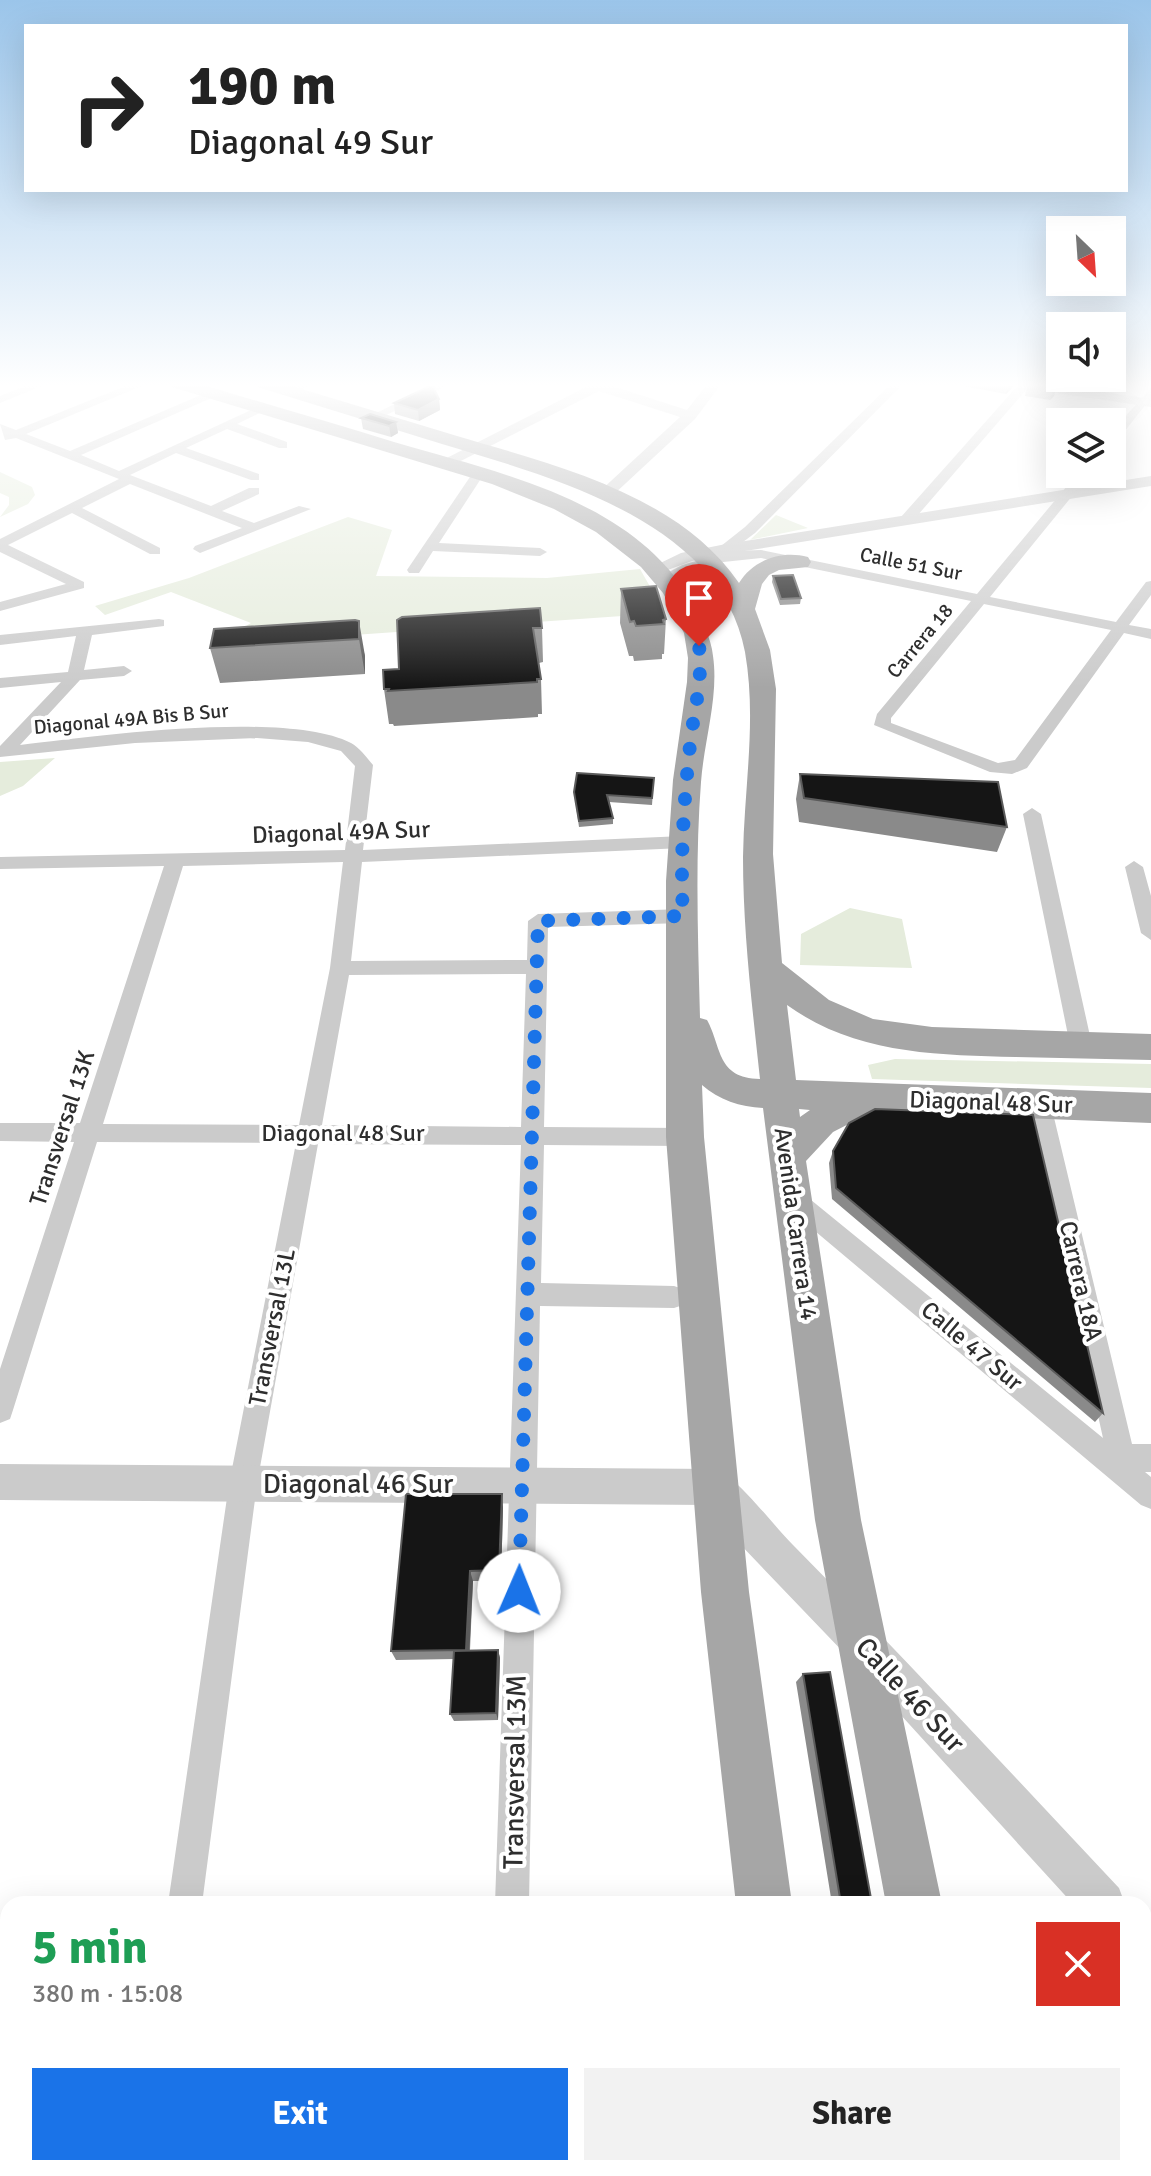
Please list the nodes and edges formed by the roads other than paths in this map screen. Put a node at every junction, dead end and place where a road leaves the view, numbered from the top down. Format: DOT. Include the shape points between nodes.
graph roads {
  1 [pos="112,485"];
  2 [pos="144,485"];
  3 [pos="253,485"];
  4 [pos="471,485"];
  5 [pos="510,485"];
  6 [pos="585,485"];
  7 [pos="615,485"];
  8 [pos="796,485"];
  9 [pos="936,485"];
  10 [pos="1130,485"];
  11 [pos="1073,488"];
  12 [pos="606,493"];
  13 [pos="1067,495"];
  14 [pos="72,508"];
  15 [pos="304,509"];
  16 [pos="211,511"];
  17 [pos="906,520"];
  18 [pos="254,528"];
  19 [pos="0,545"];
  20 [pos="429,547"];
  21 [pos="200,549"];
  22 [pos="155,551"];
  23 [pos="540,552"];
  24 [pos="712,555"];
  25 [pos="800,562"];
  26 [pos="414,570"];
  27 [pos="661,574"];
  28 [pos="1151,585"];
  29 [pos="981,599"];
  30 [pos="0,607"];
  31 [pos="744,607"];
  32 [pos="34,618"];
  33 [pos="159,623"];
  34 [pos="1120,627"];
  35 [pos="85,631"];
  36 [pos="1151,634"];
  37 [pos="0,640"];
  38 [pos="124,671"];
  39 [pos="75,676"];
  40 [pos="0,683"];
  41 [pos="2,752"];
  42 [pos="358,752"];
  43 [pos="1032,814"];
  44 [pos="683,842"];
  45 [pos="354,856"];
  46 [pos="175,862"];
  47 [pos="0,863"];
  48 [pos="1134,867"];
  49 [pos="683,916"];
  50 [pos="1151,933"];
  51 [pos="765,966"];
  52 [pos="537,967"];
  53 [pos="340,968"];
  54 [pos="1081,1045"];
  55 [pos="1151,1047"];
  56 [pos="779,1095"];
  57 [pos="869,1098"];
  58 [pos="1040,1105"];
  59 [pos="1151,1108"];
  60 [pos="0,1132"];
  61 [pos="88,1132"];
  62 [pos="309,1133"];
  63 [pos="532,1135"];
  64 [pos="685,1137"];
  65 [pos="790,1178"];
  66 [pos="526,1294"];
  67 [pos="674,1297"];
  68 [pos="0,1410"];
  69 [pos="1113,1457"];
  70 [pos="1151,1458"];
  71 [pos="0,1482"];
  72 [pos="243,1484"];
  73 [pos="521,1485"];
  74 [pos="716,1487"];
  75 [pos="1151,1495"];
  76 [pos="862,1643"];
  77 [pos="186,1896"];
  78 [pos="512,1896"];
  79 [pos="763,1896"];
  80 [pos="912,1896"];
  81 [pos="1096,1896"];
  1 -- 14 [label="street"];
  2 -- 16 [label="street"];
  3 -- 16 [label="street"];
  4 -- 20 [label="street"];
  5 -- 27 [label="main road" via="618,536"];
  6 -- 12 [label="main road, Avenida Carrera 14"];
  7 -- 12 [label="street"];
  8 -- 24 [label="street" via="750,530"];
  9 -- 17 [label="street"];
  10 -- 13 [label="street"];
  11 -- 13 [label="street, Carrera 18"];
  12 -- 24 [label="main road, Avenida Carrera 14"];
  13 -- 17 [label="street"];
  13 -- 29 [label="street, Carrera 18"];
  14 -- 19 [label="street"];
  14 -- 22 [label="street"];
  15 -- 18 [label="street"];
  16 -- 18 [label="street"];
  17 -- 24 [label="street"];
  18 -- 21 [label="street"];
  19 -- 32 [label="street" via="79,585"];
  20 -- 23 [label="street"];
  20 -- 26 [label="street"];
  24 -- 25 [label="street, Calle 51 Sur" via="752,554"];
  24 -- 27 [label="street"];
  24 -- 31 [label="main road, Avenida Carrera 14"];
  25 -- 29 [label="street, Calle 51 Sur"];
  25 -- 31 [label="main road" via="776,563 756,573"];
  27 -- 44 [label="main road" via="691,621 701,658"];
  28 -- 34 [label="street"];
  29 -- 34 [label="street, Calle 51 Sur"];
  29 -- 34 [label="street, Carrera 18" via="883,717 882,725 996,768 1021,764"];
  30 -- 32 [label="street"];
  31 -- 51 [label="main road, Avenida Carrera 14" via="757,641 763,687 757,860"];
  32 -- 35 [label="street"];
  32 -- 37 [label="street"];
  33 -- 35 [label="street"];
  34 -- 36 [label="street, Calle 51 Sur"];
  35 -- 39 [label="street"];
  38 -- 39 [label="street"];
  39 -- 40 [label="street"];
  39 -- 41 [label="street"];
  41 -- 42 [label="street, Diagonal 49A Bis B Sur" via="214,732 303,737"];
  42 -- 45 [label="street, Transversal 13L" via="364,765"];
  43 -- 54 [label="street"];
  44 -- 45 [label="street, Diagonal 49A Sur"];
  44 -- 49 [label="main road"];
  45 -- 46 [label="street, Diagonal 49A Sur"];
  45 -- 53 [label="street, Transversal 13L"];
  46 -- 47 [label="street, Diagonal 49A Sur"];
  46 -- 61 [label="street, Transversal 13K"];
  48 -- 50 [label="street"];
  49 -- 52 [label="street, Transversal 13M" via="538,921"];
  49 -- 56 [label="main road, Diagonal 48 Sur" via="699,1055 713,1076 734,1089"];
  49 -- 64 [label="main road"];
  51 -- 54 [label="main road" via="819,1013 870,1033 933,1042"];
  51 -- 56 [label="main road, Avenida Carrera 14"];
  52 -- 53 [label="street"];
  52 -- 63 [label="street, Transversal 13M"];
  53 -- 62 [label="street, Transversal 13L"];
  54 -- 55 [label="main road"];
  56 -- 57 [label="main road, Diagonal 48 Sur"];
  56 -- 65 [label="main road, Avenida Carrera 14"];
  57 -- 58 [label="main road, Diagonal 48 Sur"];
  57 -- 65 [label="main road" via="809,1129"];
  58 -- 59 [label="main road, Diagonal 48 Sur"];
  58 -- 69 [label="street, Carrera 18A"];
  60 -- 61 [label="street, Diagonal 48 Sur"];
  61 -- 62 [label="street, Diagonal 48 Sur"];
  61 -- 68 [label="street, Transversal 13K"];
  62 -- 63 [label="street, Diagonal 48 Sur"];
  62 -- 72 [label="street, Transversal 13L"];
  63 -- 64 [label="street, Diagonal 48 Sur"];
  63 -- 66 [label="street, Transversal 13M"];
  64 -- 74 [label="main road"];
  65 -- 69 [label="street, Calle 47 Sur"];
  65 -- 76 [label="main road, Avenida Carrera 14" via="839,1524"];
  66 -- 67 [label="street"];
  66 -- 73 [label="street, Transversal 13M"];
  69 -- 70 [label="street"];
  69 -- 75 [label="street, Calle 47 Sur"];
  71 -- 72 [label="street, Diagonal 46 Sur"];
  72 -- 73 [label="street, Diagonal 46 Sur"];
  72 -- 77 [label="street, Transversal 13L"];
  73 -- 74 [label="street, Diagonal 46 Sur"];
  73 -- 78 [label="street, Transversal 13M"];
  74 -- 76 [label="street, Calle 46 Sur"];
  74 -- 79 [label="main road"];
  76 -- 80 [label="main road, Avenida Carrera 14"];
  76 -- 81 [label="street, Calle 46 Sur"];
}
